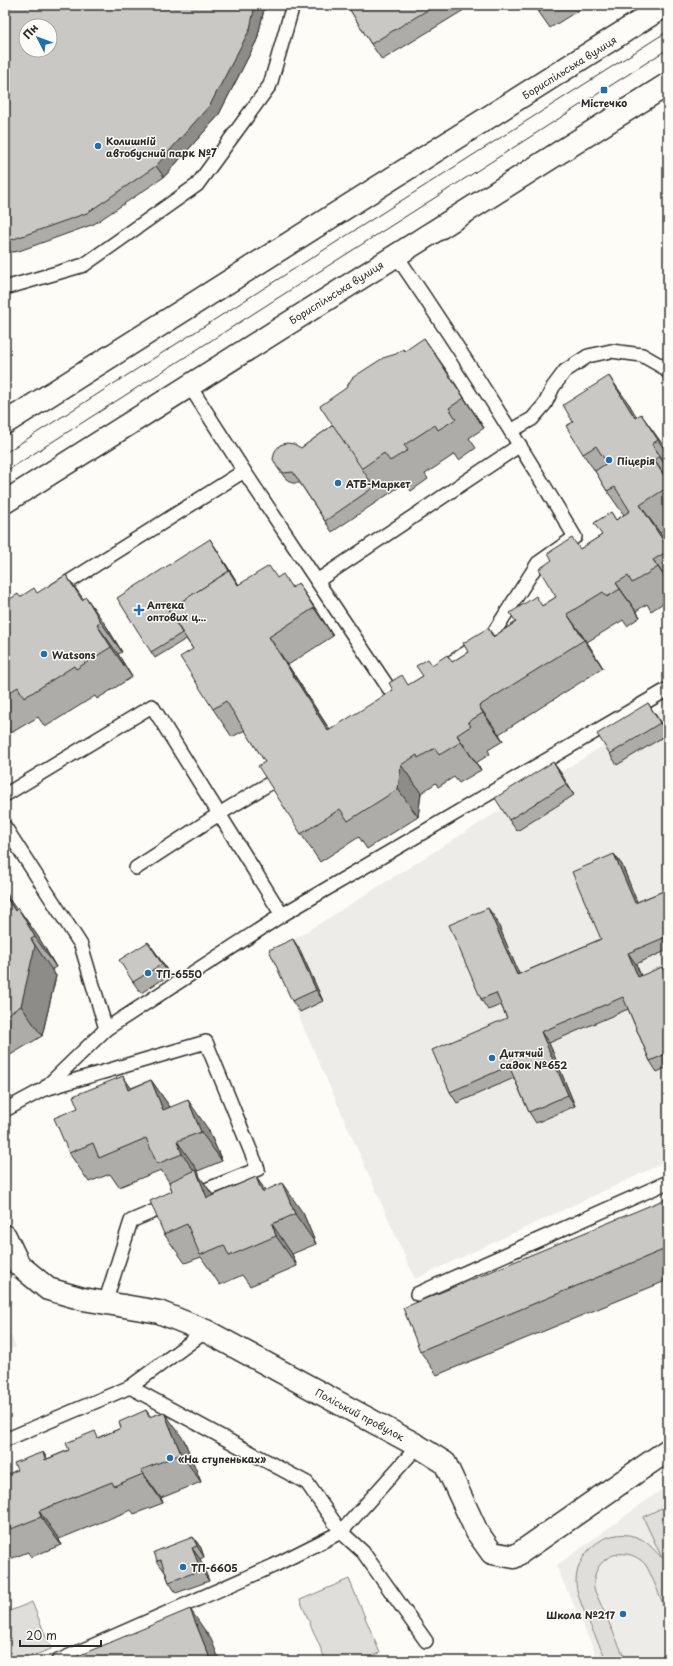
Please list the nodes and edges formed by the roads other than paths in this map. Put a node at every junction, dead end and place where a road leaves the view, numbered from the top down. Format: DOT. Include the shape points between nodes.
graph roads {
  1 [pos="293,5"];
  2 [pos="666,5"];
  3 [pos="668,84"];
  4 [pos="396,255"];
  5 [pos="5,288"];
  6 [pos="668,372"];
  7 [pos="189,385"];
  8 [pos="5,423"];
  9 [pos="511,431"];
  10 [pos="520,445"];
  11 [pos="244,471"];
  12 [pos="5,502"];
  13 [pos="317,581"];
  14 [pos="44,597"];
  15 [pos="427,678"];
  16 [pos="668,690"];
  17 [pos="408,691"];
  18 [pos="396,699"];
  19 [pos="384,707"];
  20 [pos="277,778"];
  21 [pos="5,795"];
  22 [pos="219,814"];
  23 [pos="5,827"];
  24 [pos="136,868"];
  25 [pos="282,916"];
  26 [pos="106,1029"];
  27 [pos="44,1089"];
  28 [pos="5,1110"];
  29 [pos="668,1182"];
  30 [pos="5,1236"];
  31 [pos="417,1294"];
  32 [pos="106,1303"];
  33 [pos="206,1331"];
  34 [pos="130,1387"];
  35 [pos="5,1440"];
  36 [pos="418,1446"];
  37 [pos="668,1450"];
  38 [pos="341,1532"];
  39 [pos="426,1641"];
  40 [pos="58,1661"];
  1 -- 5 [label="lane" via="270,85 197,185 84,265"];
  2 -- 8 [label="main road, Бориспільська вулиця"];
  3 -- 4 [label="main road, Бориспільська вулиця"];
  4 -- 7 [label="main road, Бориспільська вулиця"];
  4 -- 9 [label="lane"];
  6 -- 9 [label="lane" via="642,355 611,351 588,356 565,371 545,404 532,419"];
  7 -- 11 [label="lane"];
  7 -- 12 [label="main road, Бориспільська вулиця"];
  9 -- 10 [label="lane"];
  10 -- 13 [label="lane"];
  10 -- 15 [label="lane" via="576,537 538,563 491,637"];
  11 -- 13 [label="lane"];
  11 -- 14 [label="lane"];
  13 -- 18 [label="lane"];
  16 -- 25 [label="lane"];
  17 -- 18 [label="lane"];
  18 -- 19 [label="lane"];
  20 -- 22 [label="lane"];
  21 -- 22 [label="lane" via="152,706"];
  22 -- 24 [label="lane"];
  22 -- 25 [label="lane"];
  23 -- 26 [label="lane" via="80,946"];
  25 -- 26 [label="lane"];
  26 -- 27 [label="lane"];
  27 -- 28 [label="lane"];
  27 -- 32 [label="lane" via="206,1042 258,1169 131,1221"];
  29 -- 31 [label="lane"];
  30 -- 32 [label="main road, Поліський провулок" via="19,1265 48,1289"];
  32 -- 33 [label="main road, Поліський провулок" via="158,1312"];
  33 -- 34 [label="lane"];
  33 -- 36 [label="main road, Поліський провулок"];
  34 -- 35 [label="lane"];
  34 -- 38 [label="lane" via="307,1483"];
  36 -- 37 [label="main road, Поліський провулок" via="445,1463 477,1532 492,1553 514,1557"];
  36 -- 38 [label="lane"];
  38 -- 39 [label="lane" via="363,1552"];
  38 -- 40 [label="lane" via="273,1566"];
}
